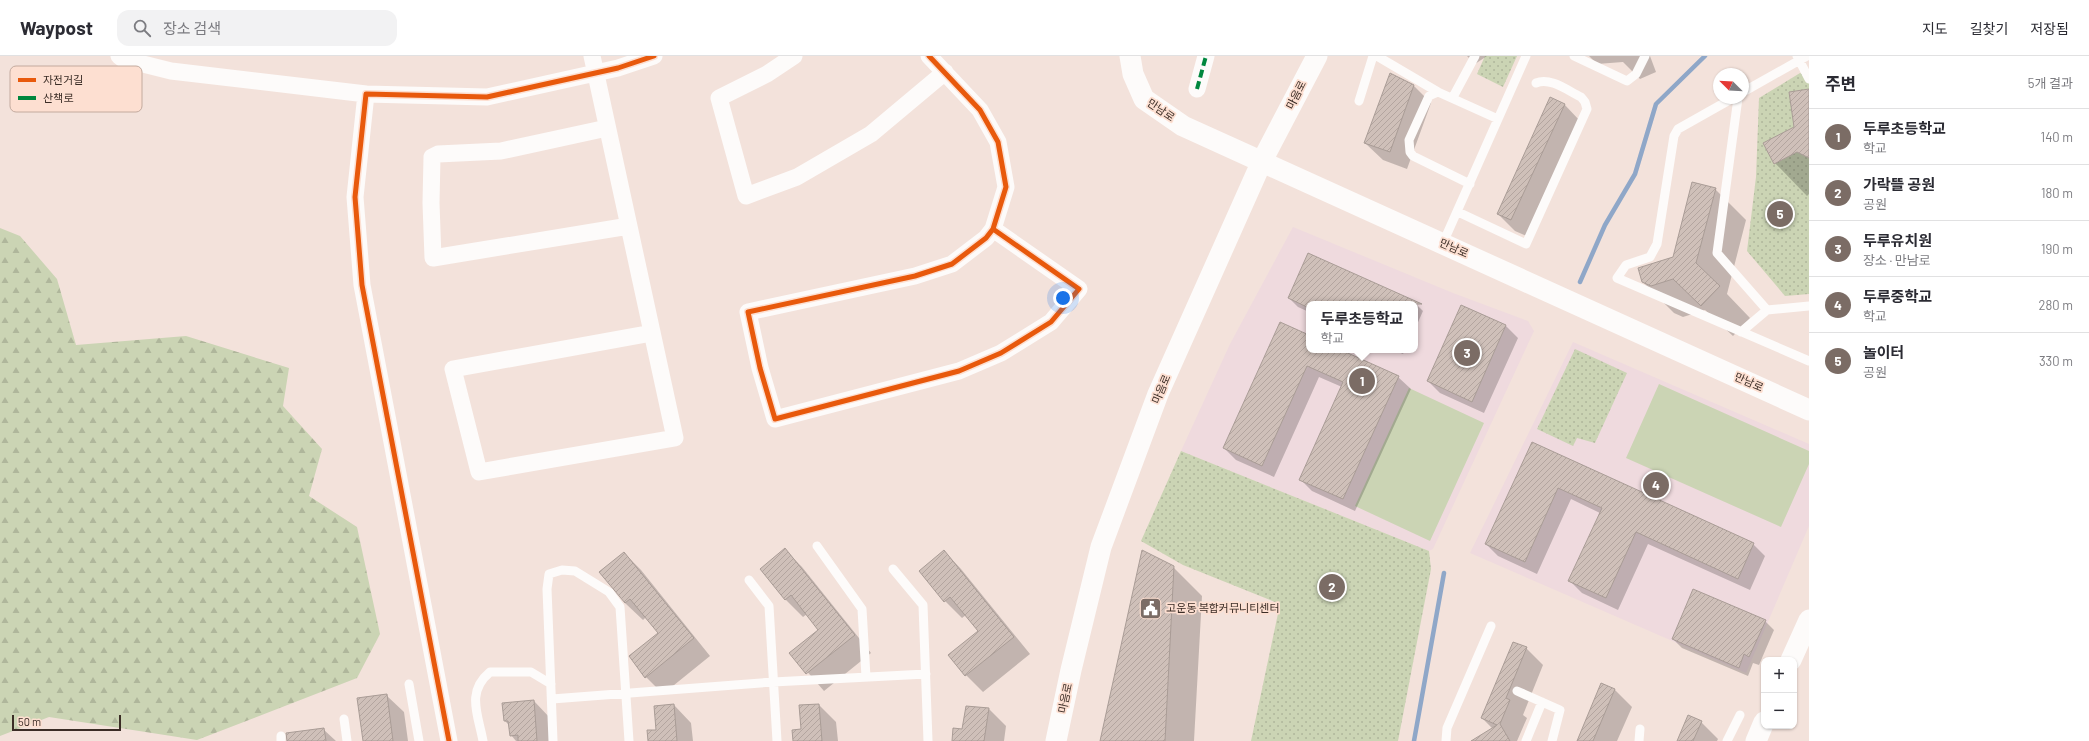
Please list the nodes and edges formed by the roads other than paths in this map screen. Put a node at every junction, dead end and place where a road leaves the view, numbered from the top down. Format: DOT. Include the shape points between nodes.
graph roads {
  1 [pos="119,56"];
  2 [pos="592,56"];
  3 [pos="654,56"];
  4 [pos="794,56"];
  5 [pos="929,56"];
  6 [pos="1130,56"];
  7 [pos="1206,56"];
  8 [pos="1317,56"];
  9 [pos="1373,56"];
  10 [pos="1377,56"];
  11 [pos="1475,56"];
  12 [pos="1526,56"];
  13 [pos="1574,56"];
  14 [pos="1645,56"];
  15 [pos="1801,58"];
  16 [pos="945,72"];
  17 [pos="595,73"];
  18 [pos="1809,79"];
  19 [pos="1536,83"];
  20 [pos="1749,88"];
  21 [pos="1197,89"];
  22 [pos="1438,92"];
  23 [pos="366,94"];
  24 [pos="1453,97"];
  25 [pos="1359,101"];
  26 [pos="1722,104"];
  27 [pos="1737,104"];
  28 [pos="1498,119"];
  29 [pos="607,128"];
  30 [pos="1262,161"];
  31 [pos="1470,184"];
  32 [pos="1458,212"];
  33 [pos="629,226"];
  34 [pos="993,229"];
  35 [pos="1443,243"];
  36 [pos="1809,306"];
  37 [pos="1767,310"];
  38 [pos="1741,332"];
  39 [pos="652,333"];
  40 [pos="1809,361"];
  41 [pos="1809,410"];
  42 [pos="817,546"];
  43 [pos="893,570"];
  44 [pos="749,580"];
  45 [pos="1809,620"];
  46 [pos="1491,626"];
  47 [pos="1792,657"];
  48 [pos="926,674"];
  49 [pos="866,677"];
  50 [pos="773,682"];
  51 [pos="409,684"];
  52 [pos="551,684"];
  53 [pos="1517,691"];
  54 [pos="626,693"];
  55 [pos="552,699"];
  56 [pos="1542,702"];
  57 [pos="1740,715"];
  58 [pos="344,719"];
  59 [pos="1640,729"];
  60 [pos="1761,729"];
  61 [pos="347,741"];
  62 [pos="419,741"];
  63 [pos="449,741"];
  64 [pos="483,741"];
  65 [pos="553,741"];
  66 [pos="629,741"];
  67 [pos="777,741"];
  68 [pos="928,741"];
  69 [pos="1056,741"];
  70 [pos="1446,741"];
  71 [pos="1526,741"];
  72 [pos="1552,741"];
  73 [pos="1639,741"];
  74 [pos="1727,741"];
  75 [pos="1756,741"];
  1 -- 23 [label="street" via="171,71"];
  2 -- 17 [label="street"];
  3 -- 17 [label="street"];
  4 -- 16 [label="street" via="767,74 719,98 746,196 797,177 871,134"];
  5 -- 16 [label="street"];
  6 -- 30 [label="street, 만남로" via="1133,74 1144,99 1183,126"];
  7 -- 21 [label="street"];
  8 -- 30 [label="street, 마음로"];
  9 -- 25 [label="lane"];
  10 -- 22 [label="lane"];
  11 -- 24 [label="lane"];
  12 -- 28 [label="lane"];
  13 -- 14 [label="lane" via="1627,81 1636,74"];
  15 -- 18 [label="lane"];
  15 -- 20 [label="lane"];
  16 -- 34 [label="street" via="980,110 998,142 1006,187"];
  17 -- 23 [label="street" via="487,97"];
  17 -- 29 [label="street"];
  19 -- 32 [label="lane" via="1542,80 1555,84 1581,97 1587,109 1526,244"];
  22 -- 24 [label="lane"];
  22 -- 31 [label="lane" via="1429,96 1414,127 1409,140 1410,152 1418,159"];
  23 -- 63 [label="street" via="355,197 362,285"];
  24 -- 28 [label="lane"];
  26 -- 38 [label="lane" via="1678,129 1674,136 1657,244 1650,257 1626,264 1616,278"];
  27 -- 37 [label="lane" via="1717,253"];
  28 -- 31 [label="lane"];
  29 -- 33 [label="street"];
  29 -- 33 [label="street" via="500,151 438,154 432,157 433,258"];
  30 -- 35 [label="street, 만남로"];
  30 -- 69 [label="street, 마음로" via="1158,394 1101,547"];
  31 -- 32 [label="lane"];
  32 -- 35 [label="lane"];
  33 -- 39 [label="street"];
  34 -- 34 [label="street" via="1079,290 1051,322 1001,353 959,371 775,418 760,368 748,312 915,276 952,264 986,238"];
  35 -- 41 [label="street, 만남로"];
  36 -- 37 [label="lane"];
  37 -- 38 [label="lane"];
  38 -- 40 [label="lane"];
  39 -- 39 [label="street" via="675,438 479,472 453,369"];
  42 -- 49 [label="lane" via="862,608"];
  43 -- 48 [label="lane" via="923,605"];
  44 -- 50 [label="lane" via="770,606"];
  45 -- 47 [label="street"];
  46 -- 70 [label="lane" via="1447,728"];
  48 -- 49 [label="lane"];
  48 -- 68 [label="lane"];
  49 -- 50 [label="lane"];
  50 -- 54 [label="lane"];
  50 -- 67 [label="lane"];
  51 -- 62 [label="lane"];
  52 -- 54 [label="lane" via="546,589 549,574 562,570 575,571 609,592 620,606"];
  52 -- 55 [label="lane"];
  52 -- 64 [label="lane" via="531,672 490,672 481,680 475,694"];
  53 -- 56 [label="lane"];
  54 -- 55 [label="lane"];
  54 -- 66 [label="lane"];
  55 -- 65 [label="lane"];
  56 -- 71 [label="lane"];
  56 -- 72 [label="lane" via="1560,710"];
  57 -- 74 [label="lane"];
  58 -- 61 [label="lane"];
  59 -- 73 [label="lane"];
  60 -- 75 [label="street"];
}
